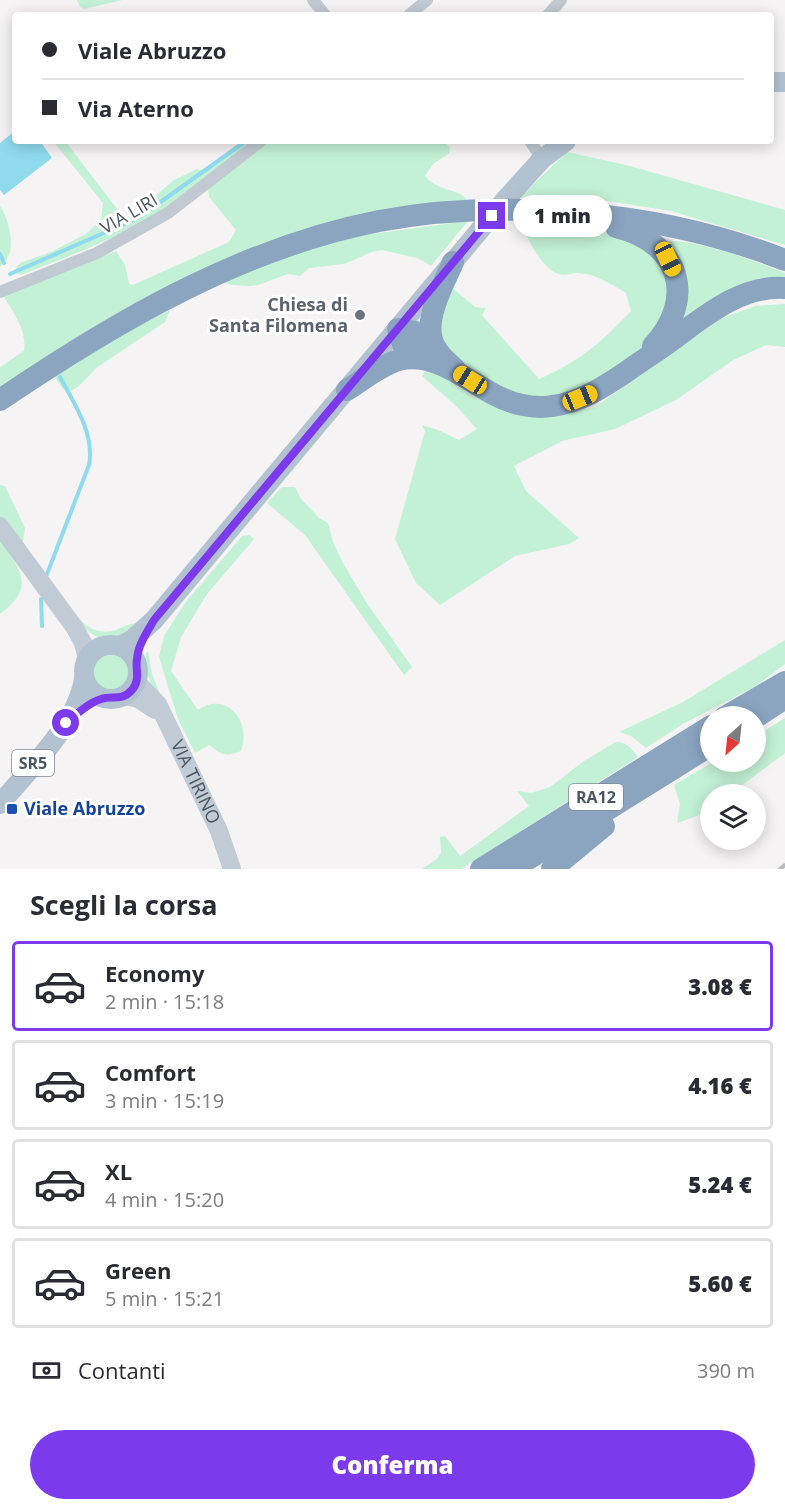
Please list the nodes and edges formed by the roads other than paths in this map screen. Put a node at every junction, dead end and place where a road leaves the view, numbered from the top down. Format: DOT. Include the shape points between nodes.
graph roads {
  1 [pos="313,0"];
  2 [pos="427,0"];
  3 [pos="561,0"];
  4 [pos="323,12"];
  5 [pos="413,12"];
  6 [pos="551,12"];
  7 [pos="257,144"];
  8 [pos="532,144"];
  9 [pos="562,144"];
  10 [pos="542,159"];
  11 [pos="557,211"];
  12 [pos="660,224"];
  13 [pos="785,249"];
  14 [pos="785,260"];
  15 [pos="453,262"];
  16 [pos="785,288"];
  17 [pos="0,292"];
  18 [pos="398,329"];
  19 [pos="425,353"];
  20 [pos="636,365"];
  21 [pos="347,390"];
  22 [pos="0,400"];
  23 [pos="0,526"];
  24 [pos="154,620"];
  25 [pos="120,646"];
  26 [pos="92,653"];
  27 [pos="136,661"];
  28 [pos="84,678"];
  29 [pos="131,689"];
  30 [pos="781,691"];
  31 [pos="103,698"];
  32 [pos="749,706"];
  33 [pos="766,707"];
  34 [pos="66,723"];
  35 [pos="700,733"];
  36 [pos="700,752"];
  37 [pos="690,758"];
  38 [pos="0,804"];
  39 [pos="225,848"];
  40 [pos="232,869"];
  41 [pos="238,869"];
  42 [pos="481,869"];
  43 [pos="512,869"];
  44 [pos="552,869"];
  1 -- 4 [label="street"];
  2 -- 5 [label="street"];
  3 -- 6 [label="street"];
  7 -- 17 [label="street, VIA LIRI" via="168,213 97,253"];
  8 -- 10 [label="street"];
  9 -- 10 [label="main road"];
  10 -- 15 [label="main road"];
  11 -- 12 [label="highway"];
  11 -- 20 [label="highway" via="642,235 661,250 673,270 678,288 674,318"];
  11 -- 22 [label="highway" via="451,211 379,221 285,247 136,315"];
  12 -- 13 [label="highway" via="687,219"];
  12 -- 14 [label="highway" via="719,237"];
  15 -- 18 [label="main road"];
  15 -- 19 [label="highway" via="432,317"];
  16 -- 20 [label="highway" via="755,291 732,299"];
  18 -- 19 [label="highway" via="404,347"];
  18 -- 21 [label="main road"];
  19 -- 20 [label="highway" via="509,402 540,407 567,404 593,393"];
  19 -- 21 [label="highway" via="393,362"];
  21 -- 24 [label="main road"];
  23 -- 26 [label="main road"];
  24 -- 25 [label="main road"];
  24 -- 27 [label="main road"];
  25 -- 26 [label="main road" via="108,645"];
  25 -- 27 [label="main road"];
  26 -- 28 [label="main road, SR5" via="85,665"];
  27 -- 29 [label="main road" via="138,668"];
  28 -- 31 [label="main road" via="88,687"];
  28 -- 34 [label="main road, SR5" via="80,698"];
  29 -- 31 [label="main road, SR5" via="118,699"];
  29 -- 39 [label="main road, VIA TIRINO" via="156,701"];
  30 -- 32 [label="highway"];
  30 -- 33 [label="highway"];
  31 -- 34 [label="main road, SR5"];
  34 -- 38 [label="main road, SR5"];
  35 -- 42 [label="highway, RA12"];
  36 -- 37 [label="highway, RA12"];
  37 -- 43 [label="highway, RA12"];
  37 -- 44 [label="highway"];
  39 -- 40 [label="main road, VIA TIRINO"];
  39 -- 41 [label="main road, VIA TIRINO"];
}
